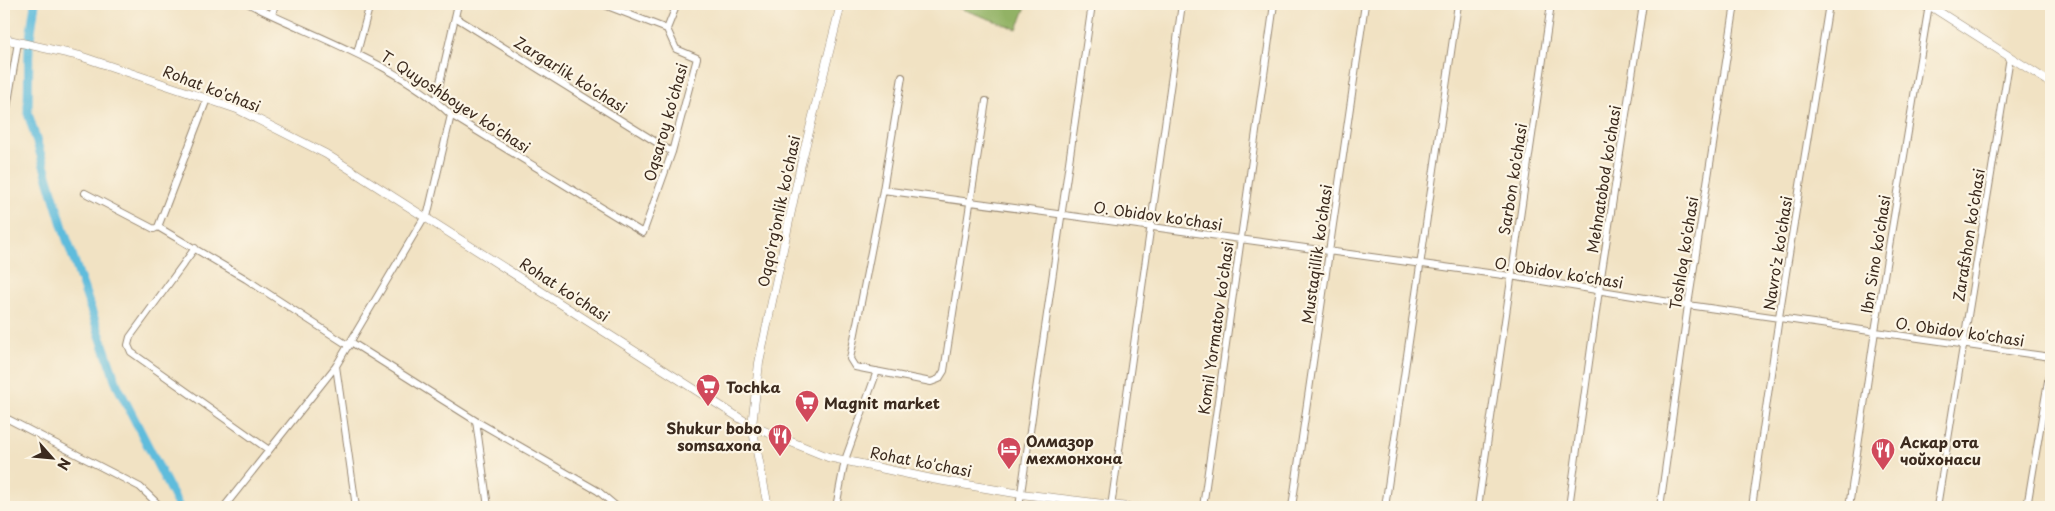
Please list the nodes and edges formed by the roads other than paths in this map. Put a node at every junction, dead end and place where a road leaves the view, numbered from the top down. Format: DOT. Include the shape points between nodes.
graph roads {
  1 [pos="249,4"];
  2 [pos="275,4"];
  3 [pos="370,4"];
  4 [pos="458,4"];
  5 [pos="602,4"];
  6 [pos="677,4"];
  7 [pos="841,4"];
  8 [pos="1092,4"];
  9 [pos="1182,4"];
  10 [pos="1274,4"];
  11 [pos="1365,4"];
  12 [pos="1458,4"];
  13 [pos="1551,4"];
  14 [pos="1643,4"];
  15 [pos="1735,4"];
  16 [pos="1829,4"];
  17 [pos="1928,4"];
  18 [pos="272,16"];
  19 [pos="455,18"];
  20 [pos="667,29"];
  21 [pos="4,39"];
  22 [pos="18,42"];
  23 [pos="357,53"];
  24 [pos="2010,57"];
  25 [pos="902,77"];
  26 [pos="2051,83"];
  27 [pos="207,99"];
  28 [pos="436,100"];
  29 [pos="986,102"];
  30 [pos="451,114"];
  31 [pos="4,126"];
  32 [pos="672,152"];
  33 [pos="883,190"];
  34 [pos="85,193"];
  35 [pos="971,202"];
  36 [pos="1062,214"];
  37 [pos="426,217"];
  38 [pos="1150,226"];
  39 [pos="158,227"];
  40 [pos="643,233"];
  41 [pos="1239,239"];
  42 [pos="195,248"];
  43 [pos="1328,252"];
  44 [pos="1419,265"];
  45 [pos="1510,276"];
  46 [pos="1599,290"];
  47 [pos="1688,305"];
  48 [pos="1779,317"];
  49 [pos="1875,331"];
  50 [pos="1964,343"];
  51 [pos="350,344"];
  52 [pos="2051,357"];
  53 [pos="2051,363"];
  54 [pos="336,366"];
  55 [pos="877,371"];
  56 [pos="4,418"];
  57 [pos="476,420"];
  58 [pos="752,426"];
  59 [pos="269,450"];
  60 [pos="846,460"];
  61 [pos="1021,494"];
  62 [pos="1111,506"];
  63 [pos="161,507"];
  64 [pos="224,507"];
  65 [pos="356,507"];
  66 [pos="488,507"];
  67 [pos="617,507"];
  68 [pos="768,507"];
  69 [pos="836,507"];
  70 [pos="1019,507"];
  71 [pos="1128,507"];
  72 [pos="1203,507"];
  73 [pos="1292,507"];
  74 [pos="1385,507"];
  75 [pos="1478,507"];
  76 [pos="1569,507"];
  77 [pos="1660,507"];
  78 [pos="1752,507"];
  79 [pos="1849,507"];
  80 [pos="1938,507"];
  81 [pos="2027,507"];
  1 -- 18 [label="street, T. Quyoshboyev ko'chasi"];
  2 -- 18 [label="street"];
  3 -- 23 [label="street"];
  4 -- 19 [label="street"];
  5 -- 20 [label="street"];
  6 -- 20 [label="street"];
  7 -- 58 [label="street, Oqqo'rg'onlik ko'chasi" via="801,164 759,363"];
  8 -- 36 [label="street"];
  9 -- 38 [label="street"];
  10 -- 41 [label="street, Komil Yormatov ko'chasi"];
  11 -- 43 [label="street, Mustaqillik ko'chasi"];
  12 -- 44 [label="street"];
  13 -- 45 [label="street, Sarbon ko'chasi"];
  14 -- 46 [label="street, Mehnatobod ko'chasi"];
  15 -- 47 [label="street, Toshloq ko'chasi"];
  16 -- 48 [label="street, Navro'z ko'chasi"];
  17 -- 24 [label="street"];
  17 -- 49 [label="street, Ibn Sino ko'chasi"];
  18 -- 23 [label="street, T. Quyoshboyev ko'chasi"];
  19 -- 28 [label="street"];
  19 -- 32 [label="street, Zargarlik ko'chasi"];
  20 -- 32 [label="street, Oqsaroy ko'chasi" via="676,49 697,58"];
  21 -- 22 [label="street, Rohat ko'chasi"];
  22 -- 27 [label="street, Rohat ko'chasi" via="80,56"];
  22 -- 31 [label="street"];
  23 -- 28 [label="street, T. Quyoshboyev ko'chasi"];
  24 -- 26 [label="street"];
  24 -- 50 [label="street, Zarafshon ko'chasi"];
  25 -- 33 [label="street"];
  27 -- 37 [label="street, Rohat ko'chasi" via="237,109 326,154"];
  27 -- 39 [label="street"];
  28 -- 30 [label="street, T. Quyoshboyev ko'chasi"];
  29 -- 35 [label="street"];
  30 -- 37 [label="street"];
  30 -- 40 [label="street, T. Quyoshboyev ko'chasi"];
  32 -- 40 [label="street, Oqsaroy ko'chasi"];
  33 -- 35 [label="street, O. Obidov ko'chasi"];
  33 -- 55 [label="street" via="850,359 855,367"];
  34 -- 39 [label="street" via="154,229"];
  35 -- 36 [label="street, O. Obidov ko'chasi"];
  35 -- 55 [label="street" via="944,371 939,379 931,382"];
  36 -- 38 [label="street, O. Obidov ko'chasi"];
  36 -- 61 [label="street"];
  37 -- 51 [label="street"];
  37 -- 58 [label="street, Rohat ko'chasi"];
  38 -- 41 [label="street, O. Obidov ko'chasi"];
  38 -- 62 [label="street"];
  39 -- 42 [label="street"];
  41 -- 43 [label="street, O. Obidov ko'chasi"];
  41 -- 72 [label="street, Komil Yormatov ko'chasi"];
  42 -- 51 [label="street"];
  42 -- 59 [label="street" via="130,337 128,345 131,352"];
  43 -- 44 [label="street, O. Obidov ko'chasi"];
  43 -- 73 [label="street, Mustaqillik ko'chasi"];
  44 -- 45 [label="street, O. Obidov ko'chasi"];
  44 -- 74 [label="street"];
  45 -- 46 [label="street, O. Obidov ko'chasi"];
  45 -- 75 [label="street, Sarbon ko'chasi"];
  46 -- 47 [label="street, O. Obidov ko'chasi"];
  46 -- 76 [label="street, Mehnatobod ko'chasi"];
  47 -- 48 [label="street, O. Obidov ko'chasi"];
  47 -- 77 [label="street, Toshloq ko'chasi"];
  48 -- 49 [label="street, O. Obidov ko'chasi"];
  48 -- 78 [label="street, Navro'z ko'chasi"];
  49 -- 50 [label="street, O. Obidov ko'chasi"];
  49 -- 79 [label="street, Ibn Sino ko'chasi"];
  50 -- 52 [label="street, O. Obidov ko'chasi"];
  50 -- 80 [label="street, Zarafshon ko'chasi"];
  51 -- 54 [label="street"];
  51 -- 57 [label="street"];
  53 -- 81 [label="street"];
  54 -- 59 [label="street"];
  54 -- 65 [label="street"];
  55 -- 60 [label="street"];
  56 -- 63 [label="street" via="140,487"];
  57 -- 66 [label="street"];
  57 -- 67 [label="street" via="598,491"];
  58 -- 60 [label="street, Rohat ko'chasi" via="828,457"];
  58 -- 68 [label="street, Oqqo'rg'onlik ko'chasi"];
  59 -- 64 [label="street"];
  60 -- 61 [label="street, Rohat ko'chasi"];
  60 -- 69 [label="street"];
  61 -- 62 [label="street, Rohat ko'chasi"];
  61 -- 70 [label="street"];
  62 -- 71 [label="street, Rohat ko'chasi"];
}
